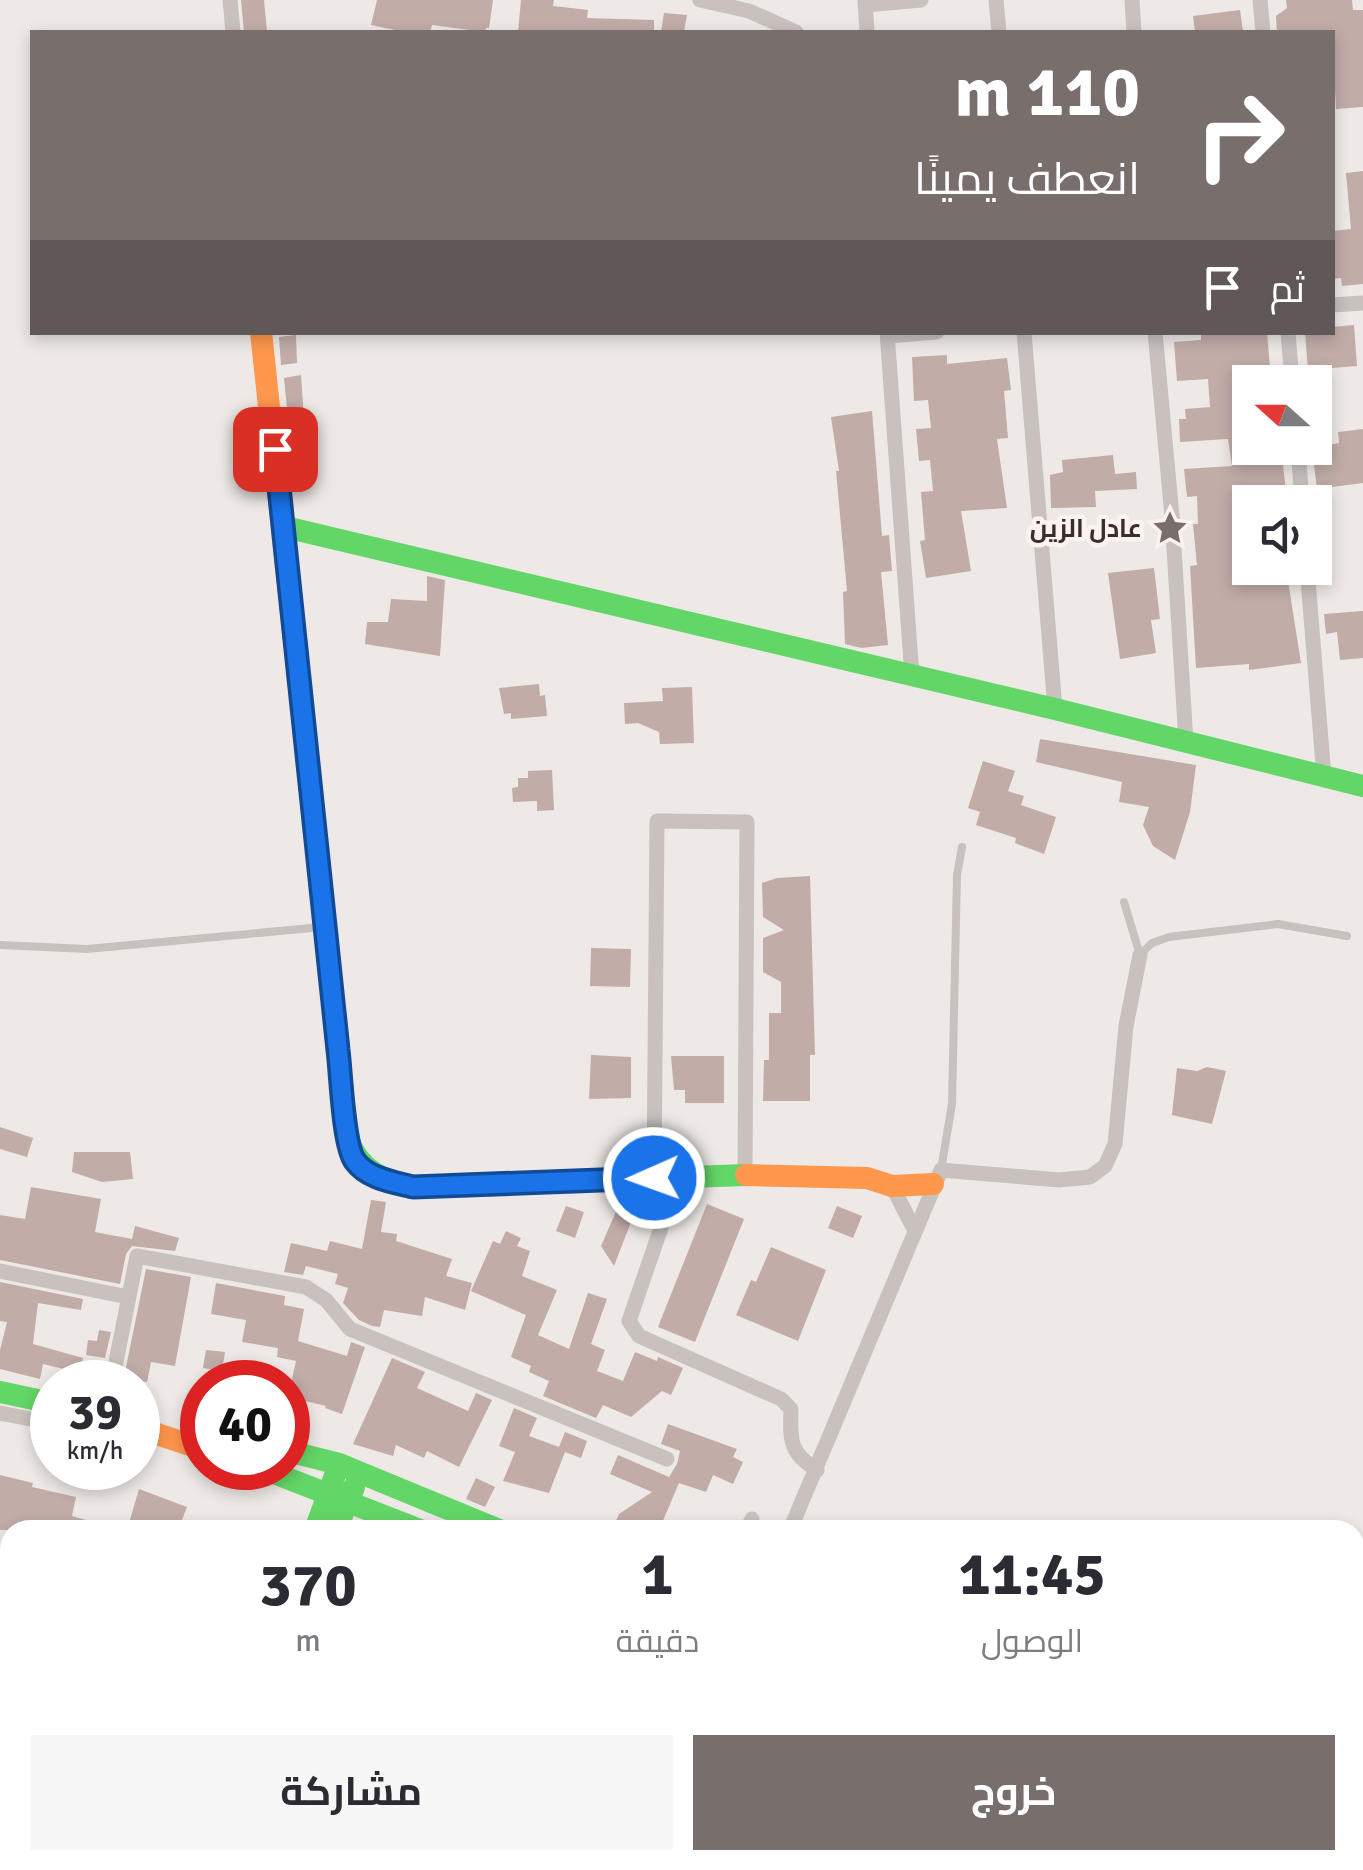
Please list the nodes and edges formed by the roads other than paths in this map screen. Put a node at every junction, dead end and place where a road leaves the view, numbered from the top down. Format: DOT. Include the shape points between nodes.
graph roads {
  1 [pos="230,0"];
  2 [pos="700,0"];
  3 [pos="921,0"];
  4 [pos="996,0"];
  5 [pos="1132,0"];
  6 [pos="1260,0"];
  7 [pos="865,2"];
  8 [pos="748,6"];
  9 [pos="233,30"];
  10 [pos="792,30"];
  11 [pos="867,30"];
  12 [pos="999,30"];
  13 [pos="1134,30"];
  14 [pos="1263,30"];
  15 [pos="1363,303"];
  16 [pos="1335,305"];
  17 [pos="262,335"];
  18 [pos="888,335"];
  19 [pos="1024,335"];
  20 [pos="1155,335"];
  21 [pos="1288,335"];
  22 [pos="1291,365"];
  23 [pos="284,527"];
  24 [pos="1308,585"];
  25 [pos="912,676"];
  26 [pos="1056,710"];
  27 [pos="1186,742"];
  28 [pos="1324,777"];
  29 [pos="1363,786"];
  30 [pos="962,848"];
  31 [pos="1124,902"];
  32 [pos="326,927"];
  33 [pos="1347,936"];
  34 [pos="0,945"];
  35 [pos="1140,955"];
  36 [pos="744,1175"];
  37 [pos="937,1177"];
  38 [pos="666,1178"];
  39 [pos="892,1186"];
  40 [pos="914,1228"];
  41 [pos="0,1271"];
  42 [pos="128,1297"];
  43 [pos="116,1360"];
  44 [pos="0,1392"];
  45 [pos="30,1398"];
  46 [pos="0,1413"];
  47 [pos="30,1419"];
  48 [pos="310,1457"];
  49 [pos="667,1459"];
  50 [pos="350,1469"];
  51 [pos="817,1470"];
  52 [pos="310,1487"];
  53 [pos="299,1490"];
  54 [pos="338,1498"];
  55 [pos="388,1518"];
  56 [pos="313,1520"];
  57 [pos="322,1520"];
  58 [pos="337,1520"];
  59 [pos="365,1520"];
  60 [pos="393,1520"];
  61 [pos="475,1520"];
  62 [pos="794,1520"];
  1 -- 9 [label="street"];
  2 -- 8 [label="street"];
  3 -- 7 [label="street"];
  4 -- 12 [label="street"];
  5 -- 13 [label="street"];
  6 -- 14 [label="street"];
  7 -- 11 [label="street"];
  8 -- 10 [label="street"];
  15 -- 16 [label="street"];
  17 -- 23 [label="street"];
  18 -- 25 [label="street"];
  19 -- 26 [label="street"];
  20 -- 27 [label="street"];
  21 -- 22 [label="street"];
  23 -- 25 [label="street"];
  23 -- 32 [label="street"];
  24 -- 28 [label="street"];
  25 -- 26 [label="street"];
  26 -- 27 [label="street"];
  27 -- 28 [label="street"];
  28 -- 29 [label="street"];
  30 -- 37 [label="lane" via="952,1104"];
  31 -- 35 [label="lane"];
  32 -- 34 [label="lane" via="87,949"];
  32 -- 38 [label="street" via="348,1140 355,1161 376,1178 413,1187"];
  33 -- 35 [label="lane" via="1278,924 1168,938"];
  35 -- 37 [label="street" via="1115,1144 1106,1166 1090,1177 1059,1180"];
  36 -- 38 [label="street"];
  36 -- 38 [label="street" via="747,822 656,821"];
  36 -- 39 [label="street" via="867,1178"];
  37 -- 39 [label="street"];
  37 -- 40 [label="street"];
  38 -- 51 [label="street" via="629,1321 639,1336 782,1399 791,1409 791,1445"];
  39 -- 40 [label="street"];
  40 -- 51 [label="street"];
  41 -- 42 [label="street"];
  42 -- 43 [label="street"];
  42 -- 49 [label="street" via="137,1256 306,1286 350,1329"];
  44 -- 45 [label="street"];
  46 -- 47 [label="street"];
  48 -- 50 [label="street"];
  50 -- 54 [label="street"];
  50 -- 61 [label="street"];
  51 -- 62 [label="street"];
  52 -- 54 [label="street"];
  53 -- 56 [label="street"];
  54 -- 55 [label="street"];
  54 -- 57 [label="street"];
  54 -- 58 [label="street"];
  55 -- 59 [label="street"];
  55 -- 60 [label="street"];
}
